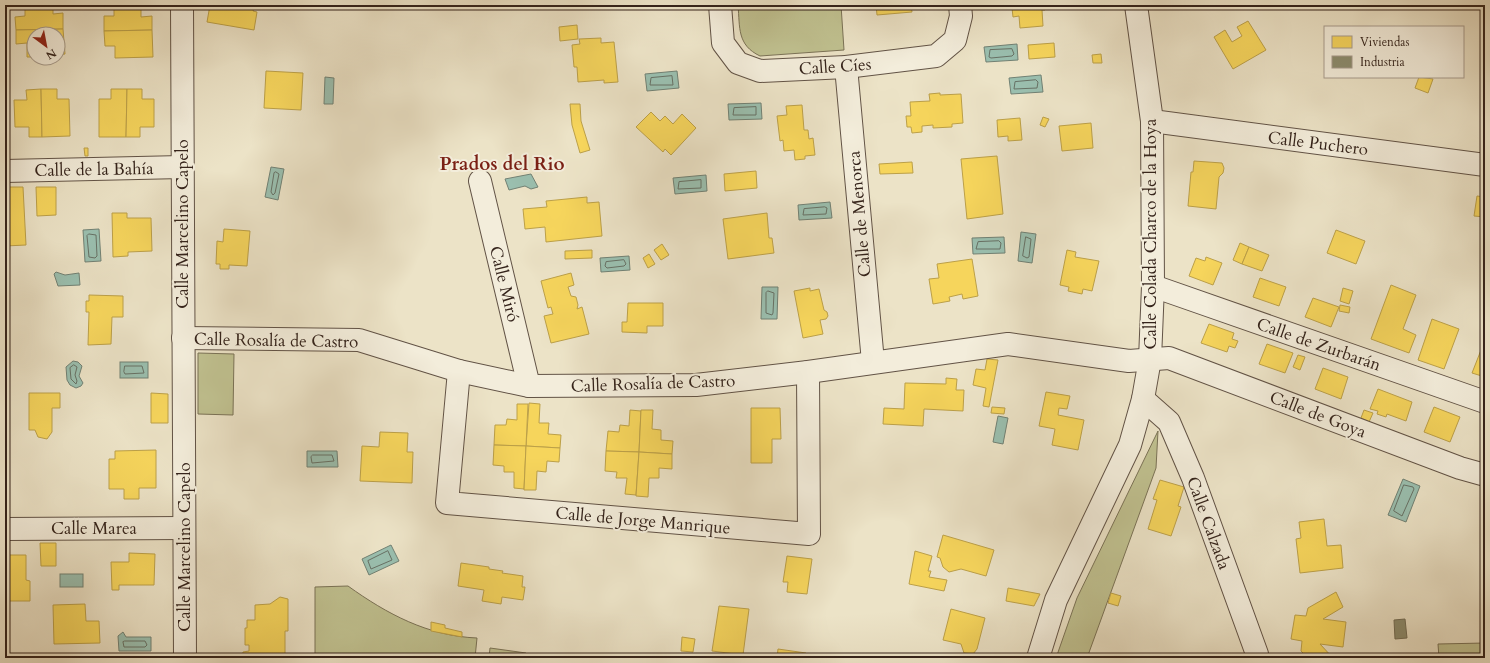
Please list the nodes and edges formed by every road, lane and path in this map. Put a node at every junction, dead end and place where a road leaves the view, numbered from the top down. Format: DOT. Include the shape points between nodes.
graph roads {
  1 [pos="182,5"];
  2 [pos="720,5"];
  3 [pos="960,5"];
  4 [pos="1136,5"];
  5 [pos="846,67"];
  6 [pos="1152,121"];
  7 [pos="1485,165"];
  8 [pos="182,167"];
  9 [pos="5,171"];
  10 [pos="480,181"];
  11 [pos="1153,286"];
  12 [pos="183,338"];
  13 [pos="1150,358"];
  14 [pos="873,362"];
  15 [pos="459,371"];
  16 [pos="808,372"];
  17 [pos="529,386"];
  18 [pos="1143,399"];
  19 [pos="1485,402"];
  20 [pos="1485,474"];
  21 [pos="5,528"];
  22 [pos="183,528"];
  23 [pos="185,658"];
  24 [pos="1038,658"];
  25 [pos="1257,658"];
  1 -- 8 [label="street, Calle Marcelino Capelo"];
  2 -- 5 [label="street, Calle Cíes" via="723,43 738,63 760,71"];
  3 -- 5 [label="street, Calle Cíes" via="961,16 955,40 936,56"];
  4 -- 6 [label="street, Calle Colada Charco de la Hoya"];
  5 -- 14 [label="street, Calle de Menorca"];
  6 -- 7 [label="street, Calle Puchero"];
  6 -- 11 [label="street, Calle Colada Charco de la Hoya"];
  8 -- 9 [label="street, Calle de la Bahía"];
  8 -- 12 [label="street, Calle Marcelino Capelo"];
  10 -- 17 [label="street, Calle Miró"];
  11 -- 13 [label="street, Calle Colada Charco de la Hoya"];
  11 -- 19 [label="street, Calle de Zurbarán"];
  12 -- 15 [label="street, Calle Rosalía de Castro" via="359,340"];
  12 -- 22 [label="street, Calle Marcelino Capelo"];
  13 -- 14 [label="street, Calle Rosalía de Castro" via="1129,360 1008,344"];
  13 -- 18 [label="street, Calle Colada Charco de la Hoya"];
  13 -- 20 [label="street, Calle de Goya" via="1169,358 1460,468"];
  14 -- 16 [label="street, Calle Rosalía de Castro"];
  15 -- 16 [label="street, Calle de Jorge Manrique" via="447,504 810,534"];
  15 -- 17 [label="street, Calle Rosalía de Castro"];
  16 -- 17 [label="street, Calle Rosalía de Castro" via="696,385"];
  18 -- 24 [label="street, Calle Colada Charco de la Hoya" via="1130,445 1056,600"];
  18 -- 25 [label="street, Calle Calzada" via="1169,422 1193,478"];
  21 -- 22 [label="street, Calle Marea"];
  22 -- 23 [label="street, Calle Marcelino Capelo"];
}
